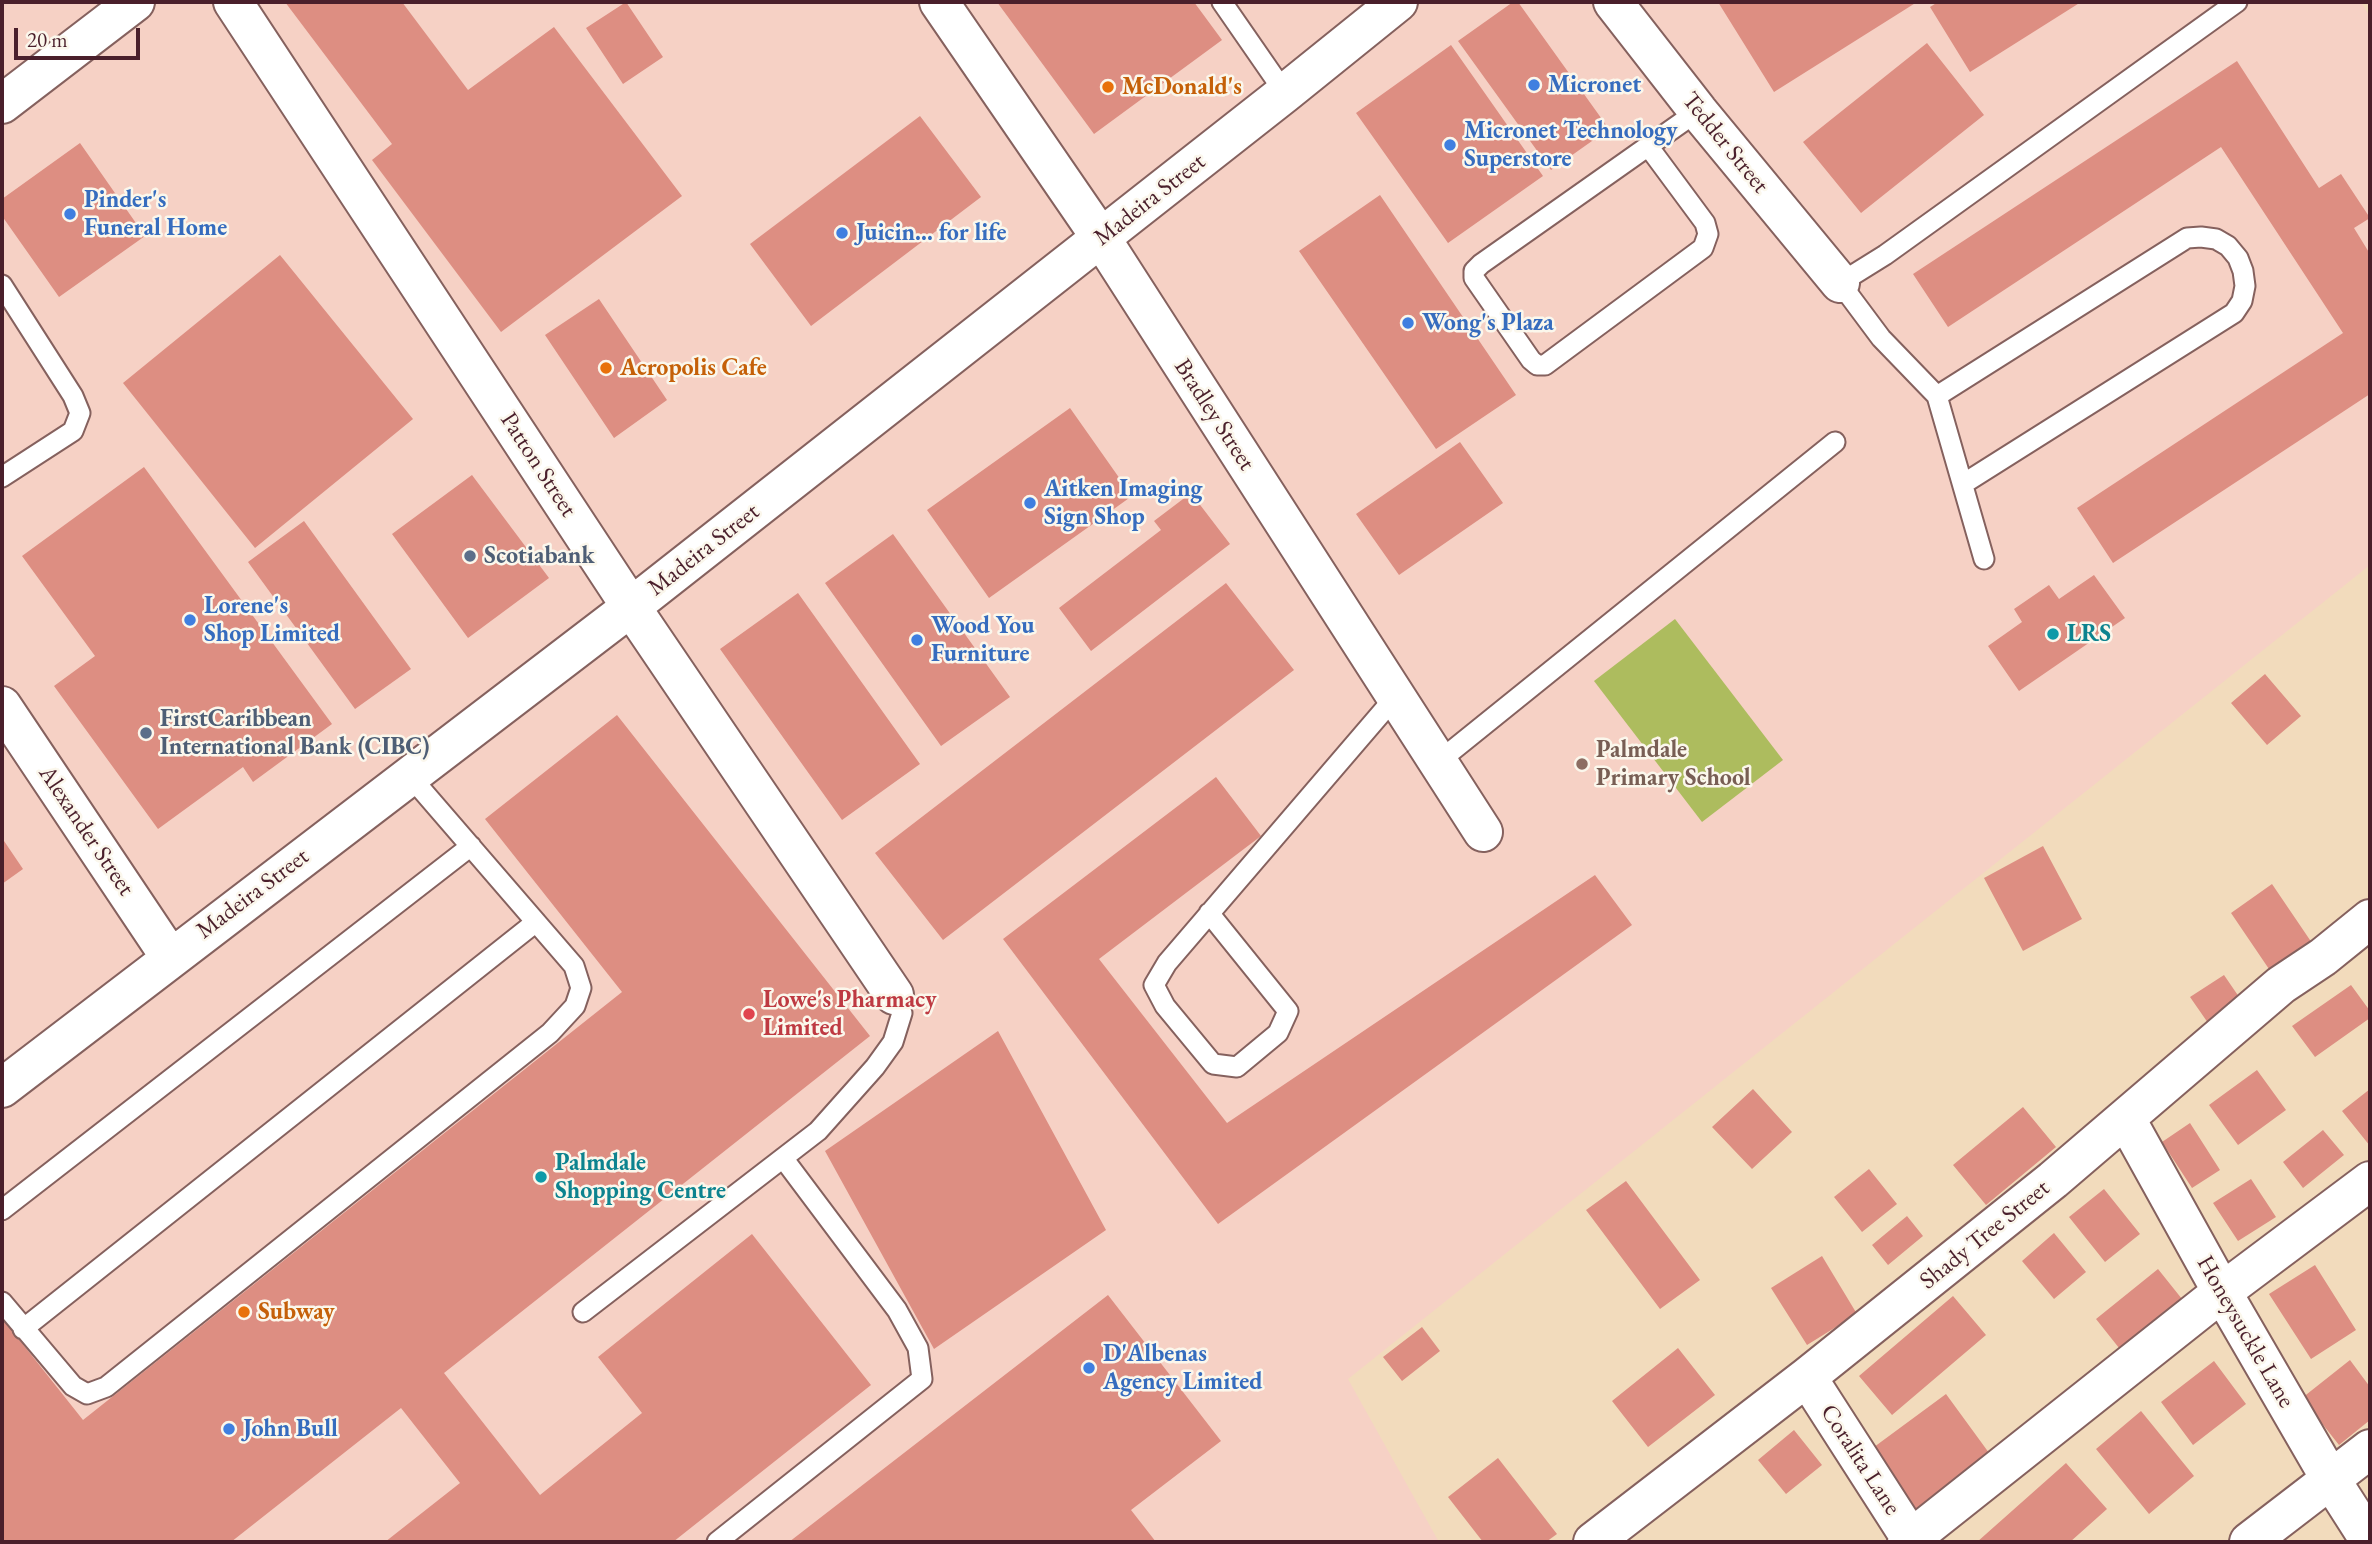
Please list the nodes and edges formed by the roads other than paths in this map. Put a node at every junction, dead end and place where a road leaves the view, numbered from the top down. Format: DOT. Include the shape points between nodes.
graph roads {
  1 [pos="135,2"];
  2 [pos="233,2"];
  3 [pos="939,2"];
  4 [pos="1223,2"];
  5 [pos="1398,2"];
  6 [pos="1613,2"];
  7 [pos="2237,2"];
  8 [pos="1285,93"];
  9 [pos="2,104"];
  10 [pos="1698,111"];
  11 [pos="1648,146"];
  12 [pos="1101,238"];
  13 [pos="1840,283"];
  14 [pos="2,285"];
  15 [pos="1937,396"];
  16 [pos="1836,442"];
  17 [pos="2,477"];
  18 [pos="1963,484"];
  19 [pos="1984,559"];
  20 [pos="631,607"];
  21 [pos="1396,696"];
  22 [pos="2,706"];
  23 [pos="1438,762"];
  24 [pos="409,775"];
  25 [pos="1483,832"];
  26 [pos="471,846"];
  27 [pos="1209,913"];
  28 [pos="2370,919"];
  29 [pos="536,922"];
  30 [pos="170,957"];
  31 [pos="894,995"];
  32 [pos="2,1088"];
  33 [pos="2126,1119"];
  34 [pos="783,1158"];
  35 [pos="2370,1181"];
  36 [pos="2,1210"];
  37 [pos="2222,1292"];
  38 [pos="2,1302"];
  39 [pos="583,1312"];
  40 [pos="23,1329"];
  41 [pos="1807,1377"];
  42 [pos="2370,1449"];
  43 [pos="2331,1480"];
  44 [pos="1910,1541"];
  45 [pos="2370,1541"];
  46 [pos="716,1542"];
  47 [pos="1593,1542"];
  48 [pos="2249,1542"];
  1 -- 9 [label="street"];
  2 -- 20 [label="street, Patton Street"];
  3 -- 12 [label="street, Bradley Street"];
  4 -- 8 [label="lane"];
  5 -- 8 [label="street, Madeira Street"];
  6 -- 10 [label="street, Tedder Street"];
  7 -- 13 [label="lane"];
  8 -- 12 [label="street, Madeira Street"];
  10 -- 11 [label="lane"];
  10 -- 13 [label="street, Tedder Street"];
  11 -- 11 [label="lane" via="1474,271 1537,365 1545,365 1703,247 1708,234 1705,223"];
  12 -- 20 [label="street, Madeira Street"];
  12 -- 21 [label="street, Bradley Street"];
  13 -- 15 [label="lane" via="1881,338"];
  14 -- 17 [label="lane" via="80,413 73,431"];
  15 -- 18 [label="lane"];
  15 -- 18 [label="lane" via="2186,238 2216,239 2238,258 2245,286 2234,313"];
  16 -- 23 [label="lane"];
  18 -- 19 [label="lane"];
  20 -- 24 [label="street, Madeira Street"];
  20 -- 31 [label="street, Patton Street"];
  21 -- 23 [label="street, Bradley Street"];
  21 -- 27 [label="lane"];
  22 -- 30 [label="street, Alexander Street"];
  23 -- 25 [label="street, Bradley Street"];
  24 -- 26 [label="lane"];
  24 -- 30 [label="street, Madeira Street"];
  26 -- 29 [label="lane"];
  26 -- 36 [label="lane"];
  27 -- 27 [label="lane" via="1154,985 1165,1006 1213,1064 1237,1067 1278,1033 1288,1012"];
  28 -- 33 [label="street, Shady Tree Street" via="2281,985"];
  29 -- 40 [label="lane"];
  29 -- 40 [label="lane" via="574,966 581,988 575,1006 550,1033 106,1387 87,1394 73,1386"];
  30 -- 32 [label="street, Madeira Street"];
  31 -- 34 [label="lane" via="902,1013 893,1042 818,1130"];
  33 -- 37 [label="street, Honeysuckle Lane"];
  33 -- 41 [label="street, Shady Tree Street"];
  34 -- 39 [label="lane"];
  34 -- 46 [label="lane" via="897,1310 918,1348 922,1379"];
  35 -- 37 [label="street"];
  37 -- 43 [label="street, Honeysuckle Lane"];
  37 -- 44 [label="street"];
  38 -- 40 [label="lane"];
  41 -- 44 [label="street, Coralita Lane"];
  41 -- 47 [label="street, Shady Tree Street"];
  42 -- 43 [label="street"];
  43 -- 45 [label="street, Honeysuckle Lane"];
  43 -- 48 [label="street"];
}
